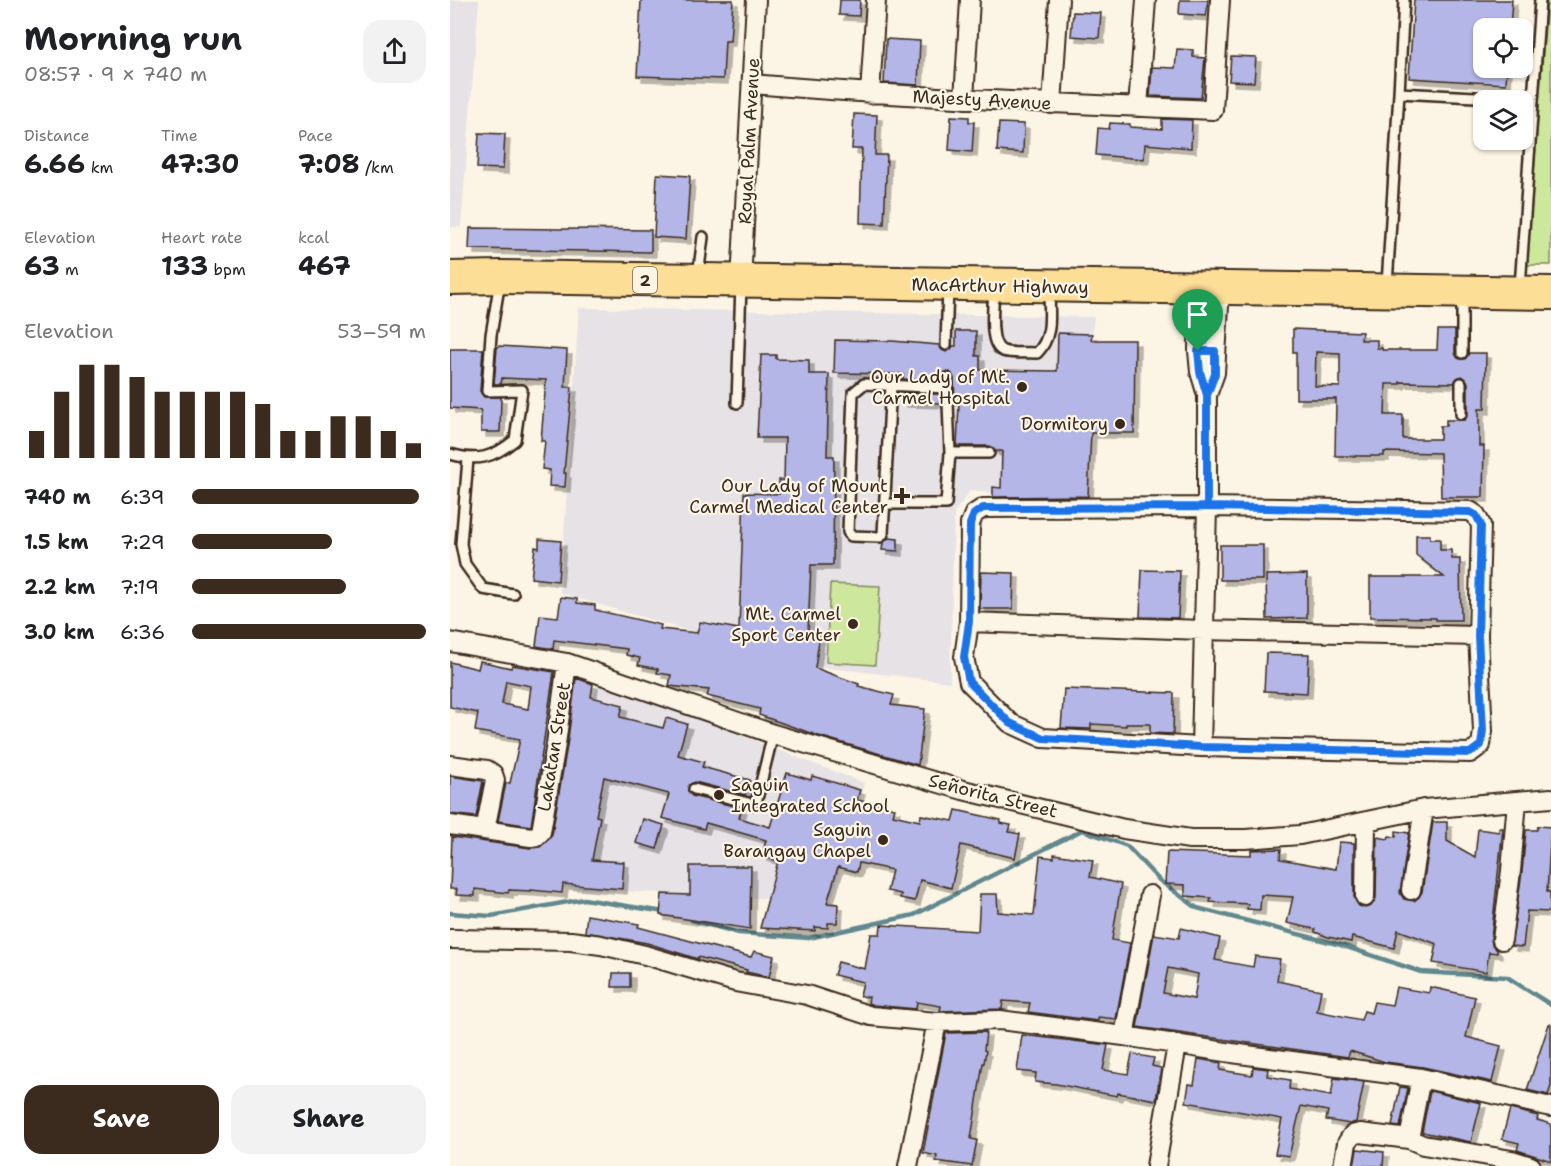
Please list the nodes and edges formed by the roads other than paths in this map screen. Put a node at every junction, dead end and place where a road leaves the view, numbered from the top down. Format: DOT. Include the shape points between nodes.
graph roads {
  1 [pos="756,0"];
  2 [pos="876,0"];
  3 [pos="970,0"];
  4 [pos="1059,0"];
  5 [pos="1146,0"];
  6 [pos="1220,0"];
  7 [pos="1404,0"];
  8 [pos="1540,0"];
  9 [pos="752,84"];
  10 [pos="1399,93"];
  11 [pos="870,94"];
  12 [pos="1473,97"];
  13 [pos="964,99"];
  14 [pos="1052,104"];
  15 [pos="1138,107"];
  16 [pos="703,237"];
  17 [pos="501,277"];
  18 [pos="450,278"];
  19 [pos="698,281"];
  20 [pos="741,282"];
  21 [pos="948,284"];
  22 [pos="995,286"];
  23 [pos="1049,286"];
  24 [pos="1210,289"];
  25 [pos="1387,291"];
  26 [pos="1462,292"];
  27 [pos="1520,293"];
  28 [pos="1551,293"];
  29 [pos="946,345"];
  30 [pos="1462,353"];
  31 [pos="1461,383"];
  32 [pos="891,384"];
  33 [pos="737,403"];
  34 [pos="1461,414"];
  35 [pos="950,453"];
  36 [pos="989,453"];
  37 [pos="450,454"];
  38 [pos="468,459"];
  39 [pos="885,504"];
  40 [pos="1207,507"];
  41 [pos="513,594"];
  42 [pos="969,622"];
  43 [pos="1203,630"];
  44 [pos="1478,636"];
  45 [pos="450,642"];
  46 [pos="567,663"];
  47 [pos="773,734"];
  48 [pos="1201,747"];
  49 [pos="450,765"];
  50 [pos="694,789"];
  51 [pos="1551,798"];
  52 [pos="1517,801"];
  53 [pos="1424,809"];
  54 [pos="1366,822"];
  55 [pos="450,825"];
  56 [pos="484,830"];
  57 [pos="1411,890"];
  58 [pos="1150,895"];
  59 [pos="1365,897"];
  60 [pos="450,939"];
  61 [pos="1502,940"];
  62 [pos="937,1022"];
  63 [pos="1124,1036"];
  64 [pos="1178,1045"];
  65 [pos="1421,1078"];
  66 [pos="1551,1107"];
  67 [pos="1409,1139"];
  68 [pos="1512,1163"];
  69 [pos="908,1166"];
  70 [pos="1156,1166"];
  71 [pos="1343,1166"];
  72 [pos="1531,1166"];
  1 -- 9 [label="street, Royal Palm Avenue"];
  2 -- 11 [label="street"];
  3 -- 13 [label="street"];
  4 -- 14 [label="street"];
  5 -- 15 [label="street"];
  6 -- 15 [label="street, Majesty Avenue" via="1213,110"];
  7 -- 10 [label="lane"];
  8 -- 27 [label="lane"];
  9 -- 11 [label="street, Majesty Avenue"];
  9 -- 20 [label="street, Royal Palm Avenue"];
  10 -- 12 [label="lane"];
  10 -- 25 [label="lane"];
  11 -- 13 [label="street, Majesty Avenue"];
  13 -- 14 [label="street, Majesty Avenue"];
  14 -- 15 [label="street, Majesty Avenue"];
  16 -- 19 [label="lane"];
  17 -- 18 [label="highway, MacArthur Highway / 2"];
  17 -- 19 [label="highway, MacArthur Highway / 2"];
  17 -- 38 [label="lane" via="487,391 522,390 515,440 488,458"];
  19 -- 20 [label="highway, MacArthur Highway / 2"];
  20 -- 21 [label="highway, MacArthur Highway / 2"];
  20 -- 33 [label="lane"];
  21 -- 22 [label="highway, MacArthur Highway / 2"];
  21 -- 29 [label="lane"];
  22 -- 23 [label="highway, MacArthur Highway / 2"];
  22 -- 23 [label="lane" via="996,346 1003,351 1036,352 1048,336"];
  23 -- 24 [label="highway, MacArthur Highway / 2"];
  24 -- 25 [label="highway, MacArthur Highway / 2"];
  24 -- 40 [label="street" via="1207,351 1215,374 1207,395"];
  25 -- 26 [label="highway, MacArthur Highway / 2"];
  26 -- 27 [label="highway, MacArthur Highway / 2"];
  26 -- 30 [label="lane"];
  27 -- 28 [label="highway, MacArthur Highway / 2"];
  31 -- 34 [label="lane"];
  32 -- 35 [label="lane" via="947,383"];
  32 -- 39 [label="lane"];
  32 -- 39 [label="lane" via="864,384 853,393 849,535 882,535"];
  35 -- 36 [label="lane"];
  35 -- 39 [label="lane" via="946,504"];
  37 -- 38 [label="lane"];
  38 -- 41 [label="lane" via="461,544 465,564 483,589"];
  40 -- 42 [label="street" via="983,508 974,514 970,524"];
  40 -- 43 [label="street"];
  40 -- 44 [label="street" via="1470,512 1481,525"];
  42 -- 43 [label="street"];
  42 -- 48 [label="street" via="964,657 969,682 1010,723 1043,738"];
  43 -- 44 [label="street"];
  43 -- 48 [label="street"];
  44 -- 48 [label="street" via="1483,730 1481,745 1470,753"];
  45 -- 46 [label="street, Señorita Street"];
  46 -- 47 [label="street, Señorita Street"];
  46 -- 56 [label="street, Lakatan Street" via="541,832 531,837"];
  47 -- 50 [label="lane" via="753,804"];
  47 -- 54 [label="street, Señorita Street" via="963,790 1124,828 1190,839 1300,835"];
  49 -- 56 [label="street" via="493,774"];
  51 -- 52 [label="street, Señorita Street"];
  52 -- 53 [label="street, Señorita Street"];
  52 -- 61 [label="street"];
  53 -- 54 [label="street, Señorita Street"];
  53 -- 57 [label="street"];
  54 -- 59 [label="street"];
  55 -- 56 [label="street"];
  58 -- 63 [label="street"];
  60 -- 62 [label="street" via="601,945 735,982 807,995 871,1016"];
  62 -- 63 [label="street" via="1000,1020"];
  62 -- 69 [label="street"];
  63 -- 64 [label="street"];
  64 -- 65 [label="street"];
  64 -- 70 [label="street"];
  65 -- 66 [label="street"];
  65 -- 67 [label="street"];
  67 -- 68 [label="street"];
  67 -- 71 [label="street" via="1352,1135"];
  68 -- 72 [label="street"];
}
